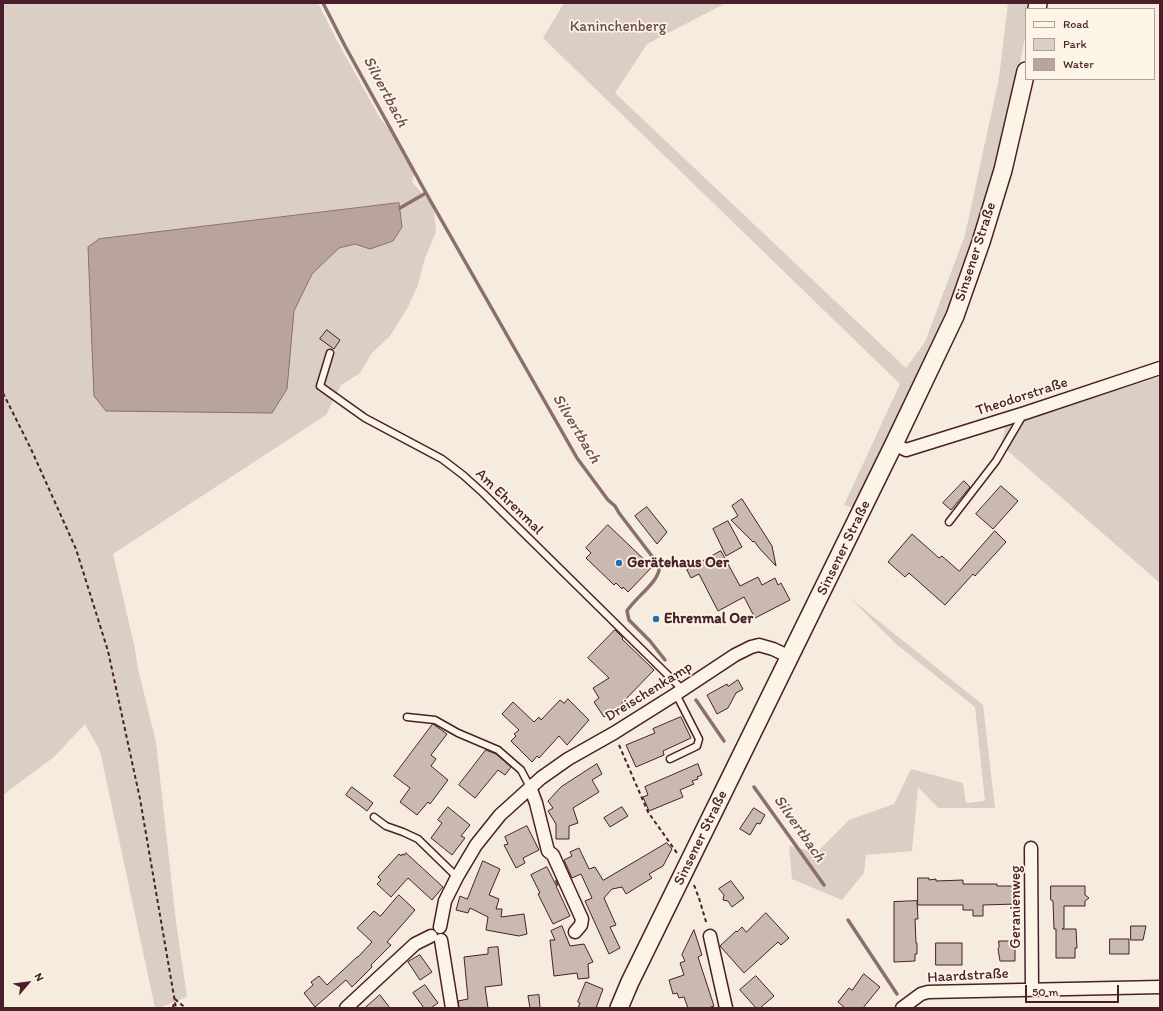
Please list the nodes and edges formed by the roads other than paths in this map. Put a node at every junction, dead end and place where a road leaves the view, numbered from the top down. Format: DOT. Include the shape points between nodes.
graph roads {
  1 [pos="1025,75"];
  2 [pos="330,353"];
  3 [pos="1160,368"];
  4 [pos="1025,413"];
  5 [pos="894,444"];
  6 [pos="949,522"];
  7 [pos="790,657"];
  8 [pos="679,692"];
  9 [pos="408,717"];
  10 [pos="670,760"];
  11 [pos="530,787"];
  12 [pos="374,817"];
  13 [pos="1031,848"];
  14 [pos="457,877"];
  15 [pos="575,932"];
  16 [pos="710,936"];
  17 [pos="436,938"];
  18 [pos="1160,987"];
  19 [pos="1032,989"];
  20 [pos="346,1008"];
  21 [pos="452,1008"];
  22 [pos="619,1008"];
  23 [pos="726,1008"];
  24 [pos="902,1008"];
  1 -- 5 [label="main road, Sinsener Straße" via="1003,170 955,316"];
  2 -- 8 [label="lane, Am Ehrenmal" via="320,386 365,418 442,459 462,475 483,493"];
  3 -- 4 [label="street, Theodorstraße"];
  4 -- 5 [label="street, Theodorstraße" via="906,450"];
  4 -- 6 [label="lane" via="996,461"];
  5 -- 7 [label="main road, Sinsener Straße"];
  7 -- 8 [label="street, Dreischenkamp" via="760,645 751,647"];
  7 -- 22 [label="main road, Sinsener Straße"];
  8 -- 10 [label="lane" via="699,739 697,746"];
  8 -- 11 [label="street, Dreischenkamp" via="549,772"];
  9 -- 11 [label="lane" via="435,720 498,750 521,770"];
  11 -- 14 [label="street, Dreischenkamp" via="500,815 476,845"];
  11 -- 15 [label="street" via="548,851 553,855 582,919"];
  12 -- 14 [label="lane" via="386,826 418,839"];
  13 -- 19 [label="street, Geranienweg"];
  14 -- 17 [label="street, Dreischenkamp" via="445,901 440,927 444,931 444,938"];
  16 -- 23 [label="street"];
  17 -- 20 [label="street" via="415,944"];
  17 -- 21 [label="street, Dreischenkamp"];
  18 -- 19 [label="street, Haardstraße"];
  19 -- 24 [label="street, Haardstraße" via="928,992"];
}
